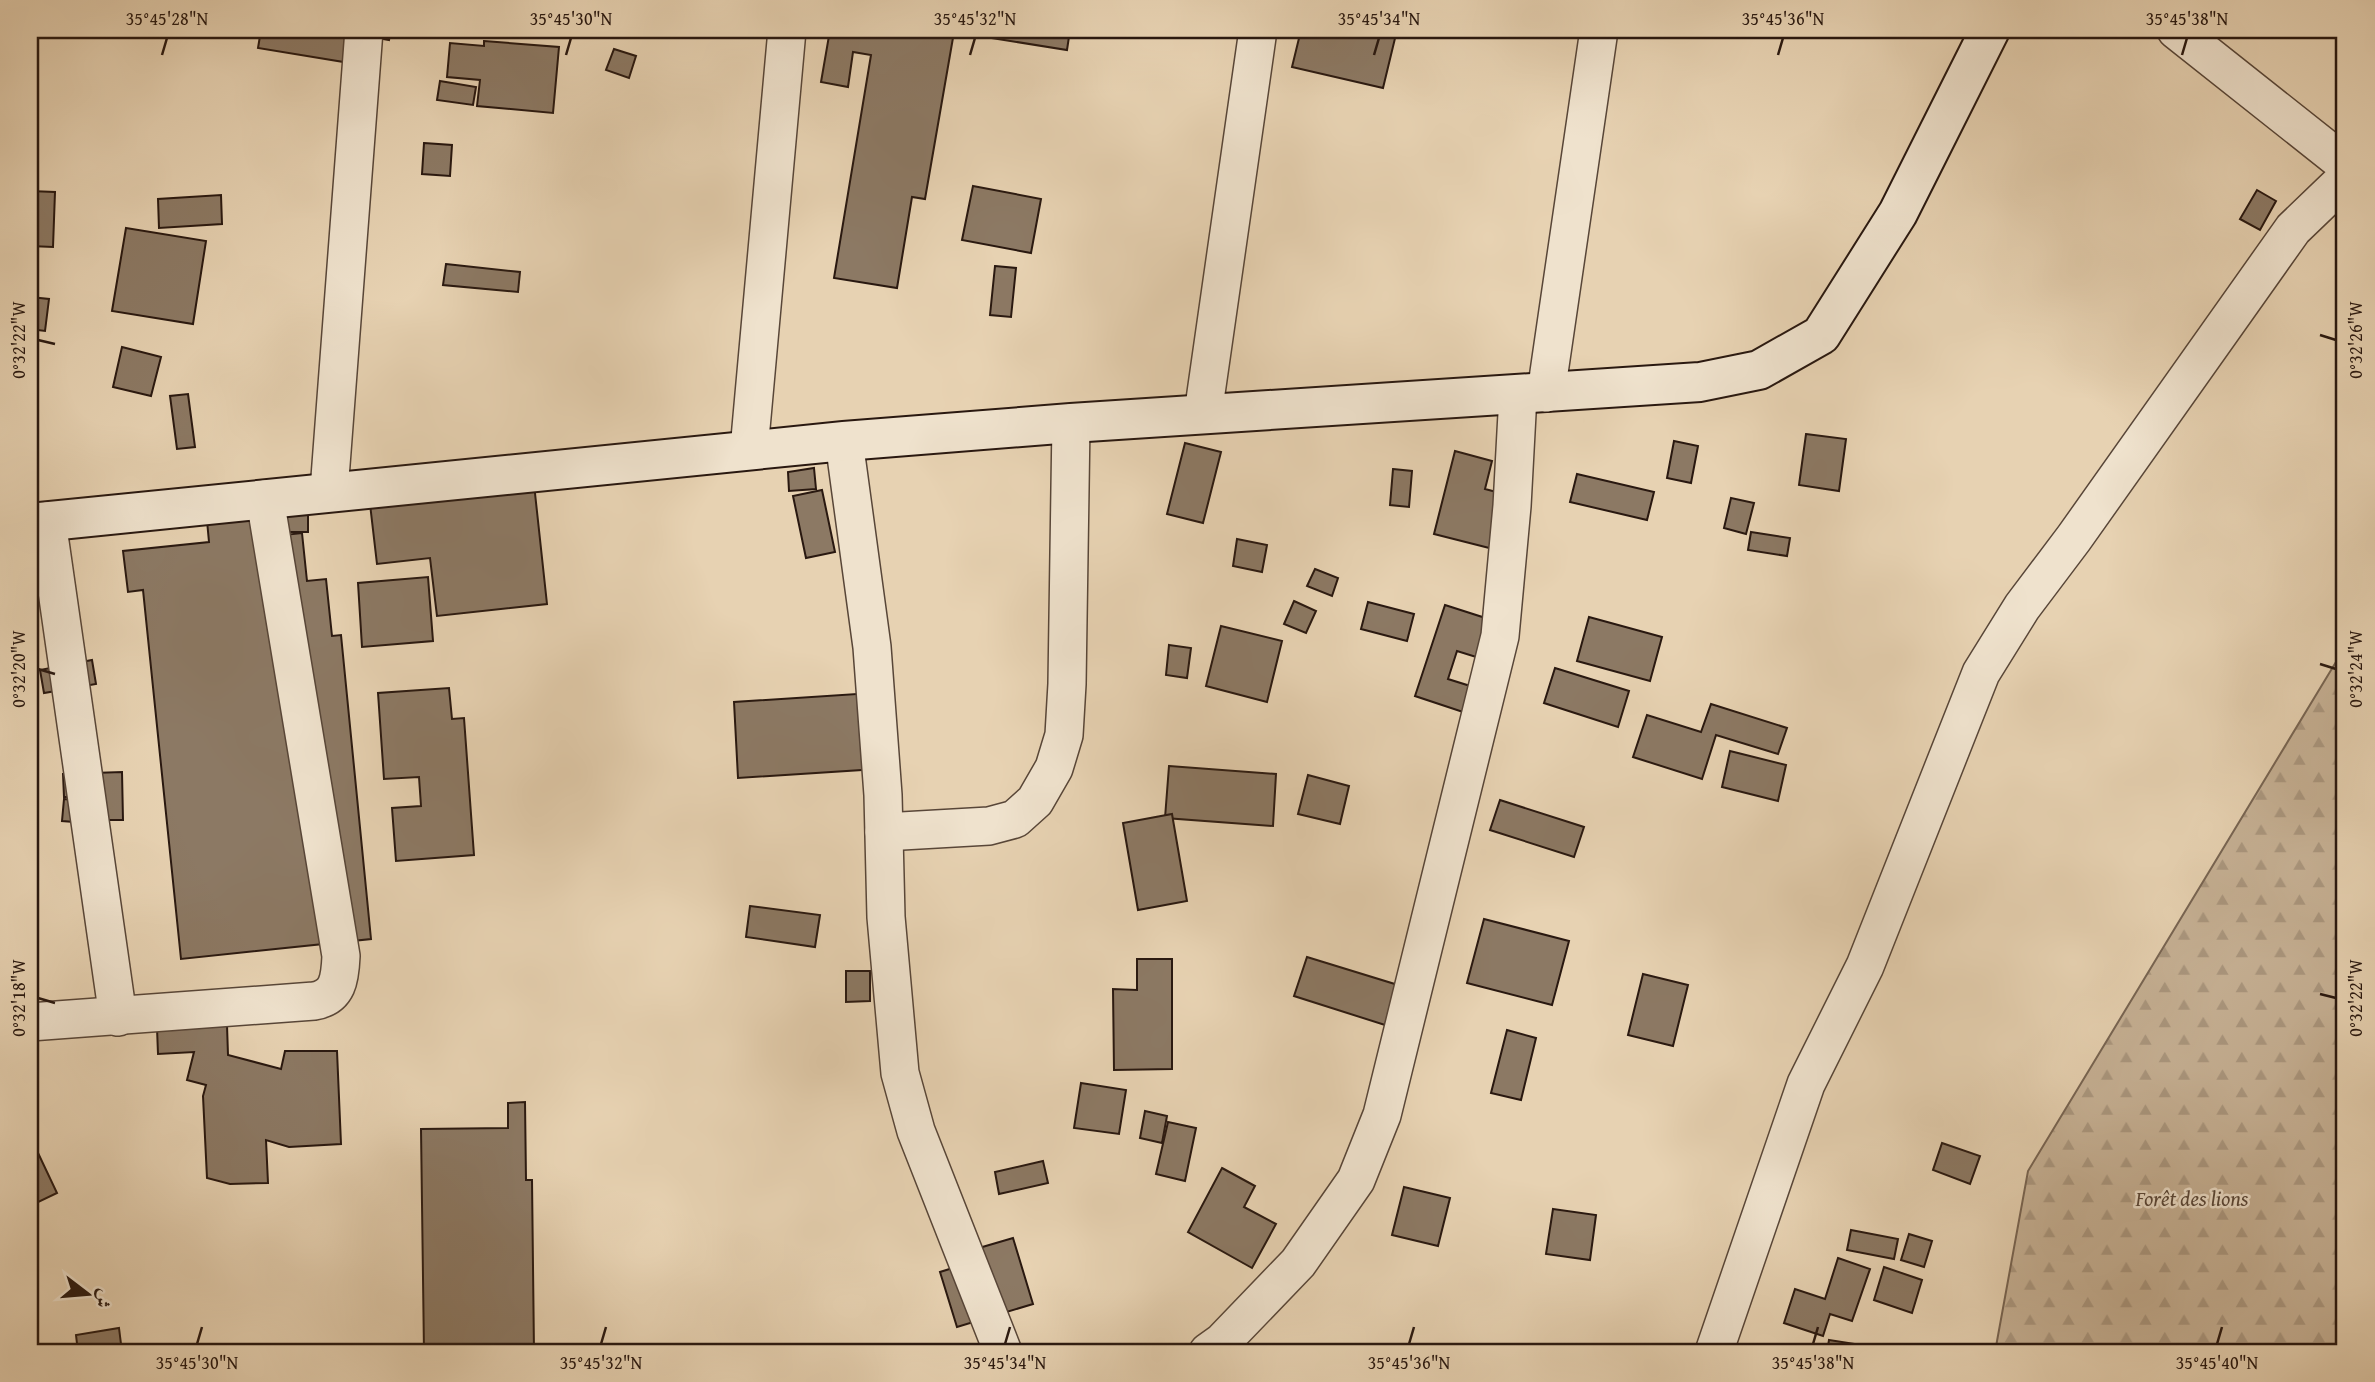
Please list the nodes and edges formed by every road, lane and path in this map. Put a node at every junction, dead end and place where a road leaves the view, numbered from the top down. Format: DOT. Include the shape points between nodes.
graph roads {
  1 [pos="364,30"];
  2 [pos="787,30"];
  3 [pos="1258,30"];
  4 [pos="1599,30"];
  5 [pos="1990,30"];
  6 [pos="2176,30"];
  7 [pos="2345,164"];
  8 [pos="2345,179"];
  9 [pos="1532,394"];
  10 [pos="1203,414"];
  11 [pos="1072,423"];
  12 [pos="844,441"];
  13 [pos="750,450"];
  14 [pos="329,491"];
  15 [pos="265,499"];
  16 [pos="38,522"];
  17 [pos="884,832"];
  18 [pos="118,1017"];
  19 [pos="30,1021"];
  20 [pos="1003,1352"];
  21 [pos="1208,1352"];
  22 [pos="1714,1352"];
  1 -- 14 [label="street"];
  2 -- 13 [label="street"];
  3 -- 10 [label="street"];
  4 -- 9 [label="street"];
  5 -- 9 [label="street" via="1898,213 1821,335 1759,370 1700,382"];
  6 -- 7 [label="street"];
  8 -- 22 [label="street" via="2293,229 2022,607 1981,673 1865,966 1806,1084"];
  9 -- 10 [label="street"];
  9 -- 21 [label="street" via="1512,506 1500,636 1382,1115 1356,1181 1298,1263"];
  10 -- 11 [label="street"];
  11 -- 12 [label="street"];
  11 -- 17 [label="street" via="1067,684 1064,735 1054,768 1035,801 1015,819 989,826"];
  12 -- 13 [label="street"];
  12 -- 17 [label="street" via="872,648"];
  13 -- 14 [label="street"];
  14 -- 15 [label="street"];
  15 -- 16 [label="street"];
  15 -- 18 [label="street" via="339,943 340,975 335,991 326,999"];
  16 -- 18 [label="street"];
  17 -- 20 [label="street" via="886,917 900,1073 916,1131"];
  18 -- 19 [label="street"];
}
